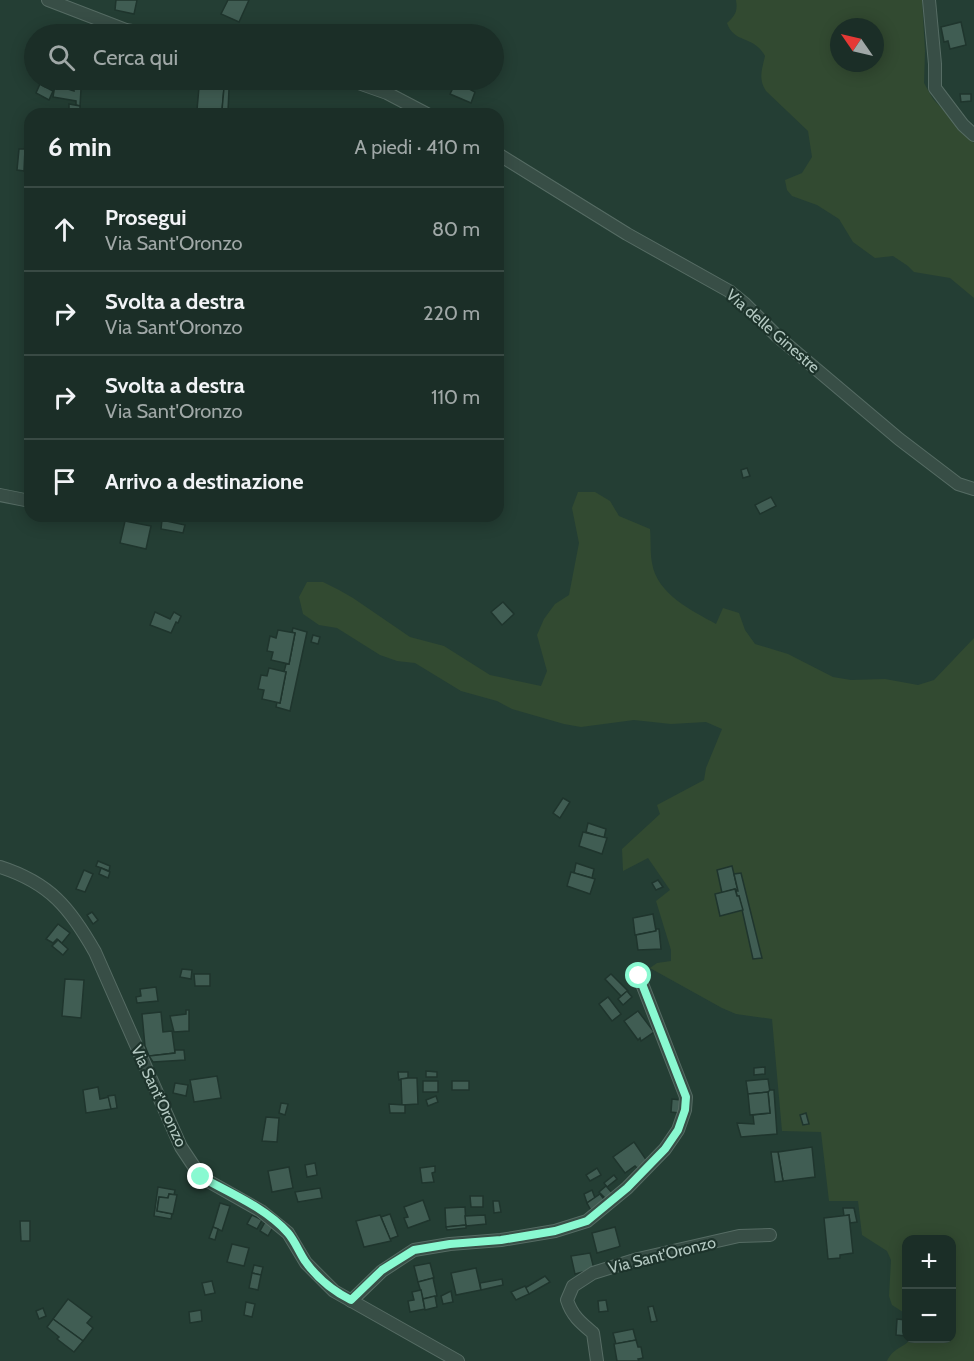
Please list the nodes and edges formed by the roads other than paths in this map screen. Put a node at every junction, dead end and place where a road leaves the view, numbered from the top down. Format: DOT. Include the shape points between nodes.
graph roads {
  1 [pos="48,0"];
  2 [pos="929,0"];
  3 [pos="110,24"];
  4 [pos="378,90"];
  5 [pos="416,108"];
  6 [pos="974,135"];
  7 [pos="504,158"];
  8 [pos="974,489"];
  9 [pos="0,495"];
  10 [pos="24,500"];
  11 [pos="0,867"];
  12 [pos="639,976"];
  13 [pos="770,1235"];
  14 [pos="351,1300"];
  15 [pos="458,1361"];
  16 [pos="597,1361"];
  1 -- 3 [label="street"];
  2 -- 6 [label="street" via="935,88"];
  4 -- 5 [label="street"];
  7 -- 8 [label="street, Via delle Ginestre" via="729,291 899,439 958,484"];
  9 -- 10 [label="street"];
  11 -- 14 [label="street, Via Sant'Oronzo" via="54,894 79,923 181,1147 201,1177 261,1210 288,1233 321,1279"];
  12 -- 14 [label="street" via="686,1097 678,1130 665,1149 587,1221 533,1235 414,1250 382,1270"];
  13 -- 16 [label="street, Via Sant'Oronzo" via="740,1236 638,1259 593,1273 573,1286 567,1300 578,1321 593,1334"];
  14 -- 15 [label="street, Via Sant'Oronzo"];
}
